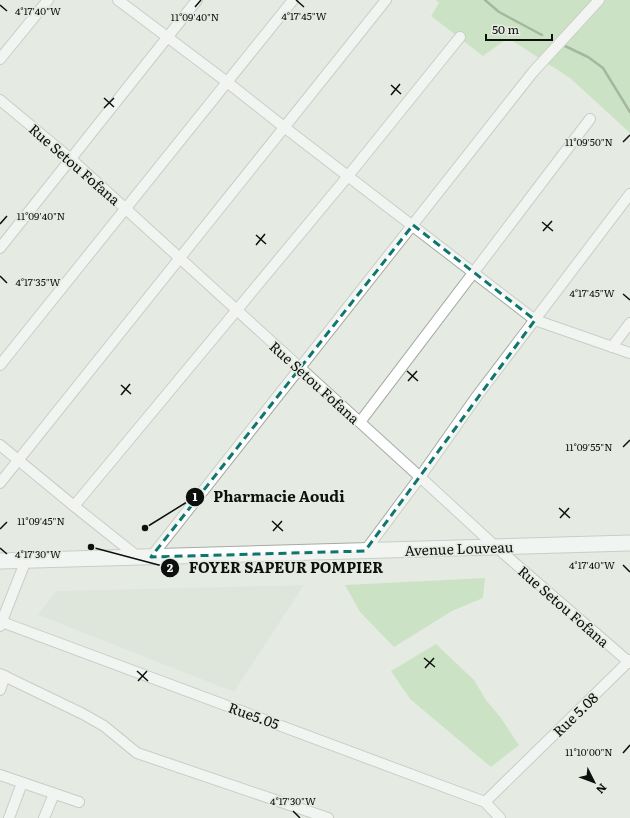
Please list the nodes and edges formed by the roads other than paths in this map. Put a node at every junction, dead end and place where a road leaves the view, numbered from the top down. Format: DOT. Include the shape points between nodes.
graph roads {
  1 [pos="48,0"];
  2 [pos="118,0"];
  3 [pos="198,0"];
  4 [pos="293,0"];
  5 [pos="386,0"];
  6 [pos="599,0"];
  7 [pos="460,37"];
  8 [pos="167,38"];
  9 [pos="0,59"];
  10 [pos="227,82"];
  11 [pos="0,100"];
  12 [pos="590,119"];
  13 [pos="284,127"];
  14 [pos="71,159"];
  15 [pos="348,176"];
  16 [pos="630,194"];
  17 [pos="126,208"];
  18 [pos="412,225"];
  19 [pos="0,248"];
  20 [pos="180,258"];
  21 [pos="474,273"];
  22 [pos="237,310"];
  23 [pos="535,320"];
  24 [pos="630,323"];
  25 [pos="612,347"];
  26 [pos="630,353"];
  27 [pos="0,365"];
  28 [pos="300,368"];
  29 [pos="360,422"];
  30 [pos="0,445"];
  31 [pos="18,459"];
  32 [pos="420,477"];
  33 [pos="0,483"];
  34 [pos="74,506"];
  35 [pos="630,543"];
  36 [pos="494,546"];
  37 [pos="365,551"];
  38 [pos="145,557"];
  39 [pos="26,560"];
  40 [pos="0,561"];
  41 [pos="1,624"];
  42 [pos="630,661"];
  43 [pos="3,675"];
  44 [pos="0,690"];
  45 [pos="0,775"];
  46 [pos="22,783"];
  47 [pos="54,794"];
  48 [pos="79,802"];
  49 [pos="485,802"];
  50 [pos="10,818"];
  51 [pos="44,818"];
  52 [pos="328,818"];
  53 [pos="500,818"];
  1 -- 9 [label="street"];
  2 -- 8 [label="street"];
  3 -- 8 [label="street"];
  4 -- 10 [label="street"];
  5 -- 13 [label="street"];
  6 -- 18 [label="street" via="533,72"];
  7 -- 15 [label="street"];
  8 -- 10 [label="street"];
  8 -- 14 [label="street"];
  10 -- 13 [label="street"];
  10 -- 17 [label="street"];
  11 -- 14 [label="street, Rue Setou Fofana"];
  12 -- 21 [label="street"];
  13 -- 15 [label="street"];
  13 -- 20 [label="street"];
  14 -- 17 [label="street, Rue Setou Fofana"];
  14 -- 19 [label="street"];
  15 -- 18 [label="street"];
  15 -- 22 [label="street"];
  16 -- 23 [label="street"];
  17 -- 20 [label="street, Rue Setou Fofana"];
  17 -- 27 [label="street"];
  18 -- 21 [label="street"];
  18 -- 28 [label="street"];
  20 -- 22 [label="street, Rue Setou Fofana"];
  20 -- 31 [label="street"];
  21 -- 23 [label="street"];
  21 -- 29 [label="street"];
  22 -- 28 [label="street, Rue Setou Fofana"];
  22 -- 34 [label="street"];
  23 -- 25 [label="street"];
  23 -- 32 [label="street"];
  24 -- 25 [label="street"];
  25 -- 26 [label="street"];
  28 -- 29 [label="street, Rue Setou Fofana"];
  28 -- 38 [label="street"];
  29 -- 32 [label="street, Rue Setou Fofana"];
  30 -- 31 [label="street"];
  31 -- 33 [label="street"];
  31 -- 34 [label="street"];
  32 -- 36 [label="street, Rue Setou Fofana"];
  32 -- 37 [label="street"];
  34 -- 38 [label="street"];
  35 -- 36 [label="main road, Avenue Louveau"];
  36 -- 37 [label="main road, Avenue Louveau"];
  36 -- 42 [label="street, Rue Setou Fofana"];
  37 -- 38 [label="main road, Avenue Louveau"];
  38 -- 39 [label="main road, Avenue Louveau"];
  39 -- 40 [label="main road, Avenue Louveau"];
  39 -- 41 [label="street"];
  41 -- 49 [label="street, Rue5.05"];
  42 -- 49 [label="street, Rue 5.08"];
  43 -- 44 [label="street"];
  43 -- 52 [label="street" via="104,726 138,753"];
  45 -- 46 [label="street"];
  46 -- 47 [label="street"];
  46 -- 50 [label="street"];
  47 -- 48 [label="street"];
  47 -- 51 [label="street"];
  49 -- 53 [label="street, Rue5.05"];
}
